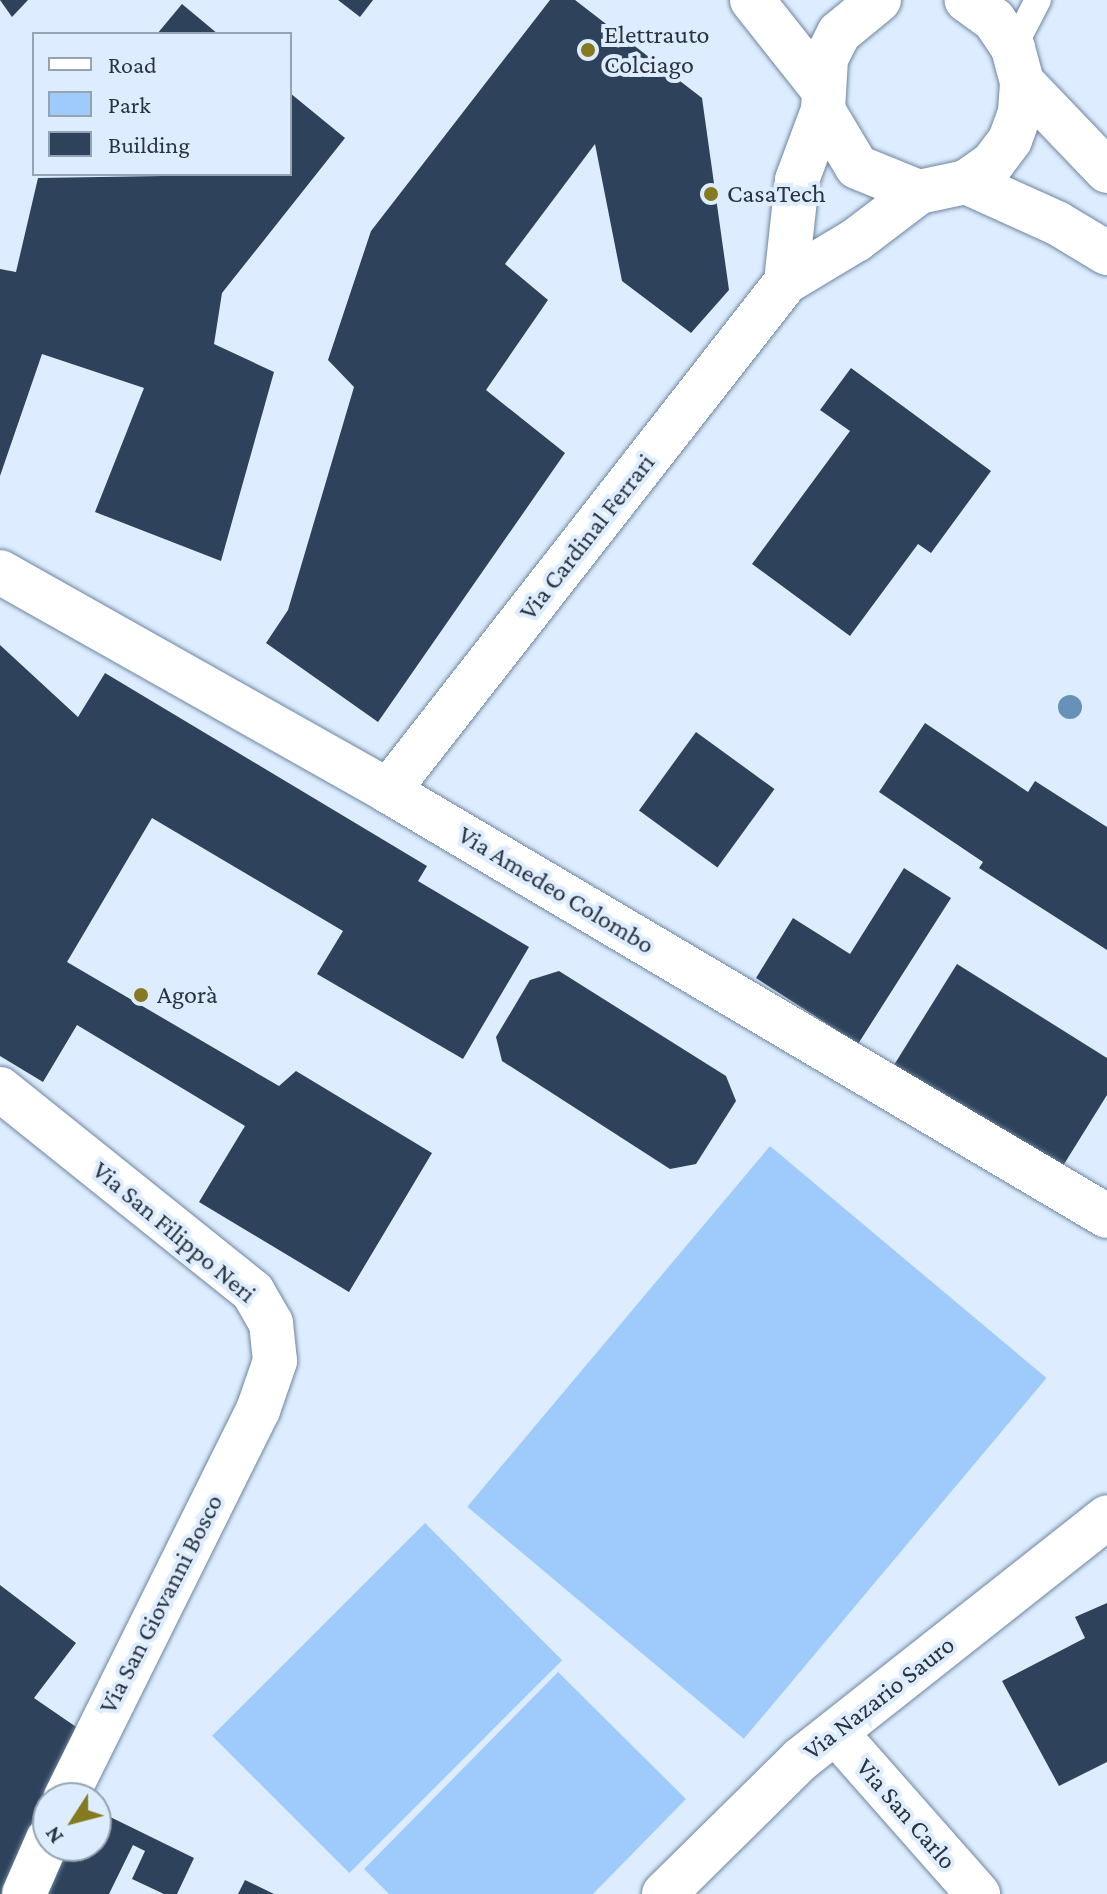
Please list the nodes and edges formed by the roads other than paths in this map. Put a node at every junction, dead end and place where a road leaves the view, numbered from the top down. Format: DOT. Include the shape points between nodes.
graph roads {
  1 [pos="752,0"];
  2 [pos="879,0"];
  3 [pos="966,0"];
  4 [pos="1038,0"];
  5 [pos="1018,65"];
  6 [pos="822,98"];
  7 [pos="1107,171"];
  8 [pos="966,182"];
  9 [pos="919,192"];
  10 [pos="1107,253"];
  11 [pos="786,282"];
  12 [pos="0,572"];
  13 [pos="388,791"];
  14 [pos="0,1089"];
  15 [pos="1107,1216"];
  16 [pos="258,1410"];
  17 [pos="1107,1517"];
  18 [pos="836,1733"];
  19 [pos="73,1782"];
  20 [pos="38,1862"];
  21 [pos="24,1894"];
  22 [pos="664,1894"];
  23 [pos="978,1894"];
  1 -- 6 [label="street"];
  2 -- 6 [label="street" via="839,33 826,59"];
  3 -- 5 [label="street" via="994,20"];
  4 -- 5 [label="lane"];
  5 -- 7 [label="street"];
  5 -- 8 [label="street" via="1020,112 1010,140 992,164"];
  6 -- 9 [label="street" via="857,167"];
  6 -- 11 [label="street" via="797,180"];
  8 -- 9 [label="street"];
  8 -- 10 [label="street" via="1057,223"];
  9 -- 11 [label="street, Via Cardinal Ferrari" via="856,240"];
  11 -- 13 [label="street, Via Cardinal Ferrari"];
  12 -- 13 [label="street, Via Amedeo Colombo"];
  13 -- 15 [label="street, Via Amedeo Colombo"];
  14 -- 16 [label="street, Via San Filippo Neri" via="253,1292 271,1323 275,1361"];
  16 -- 19 [label="street, Via San Giovanni Bosco"];
  17 -- 18 [label="street, Via Nazario Sauro"];
  18 -- 22 [label="street, Via Nazario Sauro" via="780,1777"];
  18 -- 23 [label="street, Via San Carlo"];
  20 -- 21 [label="street"];
}
